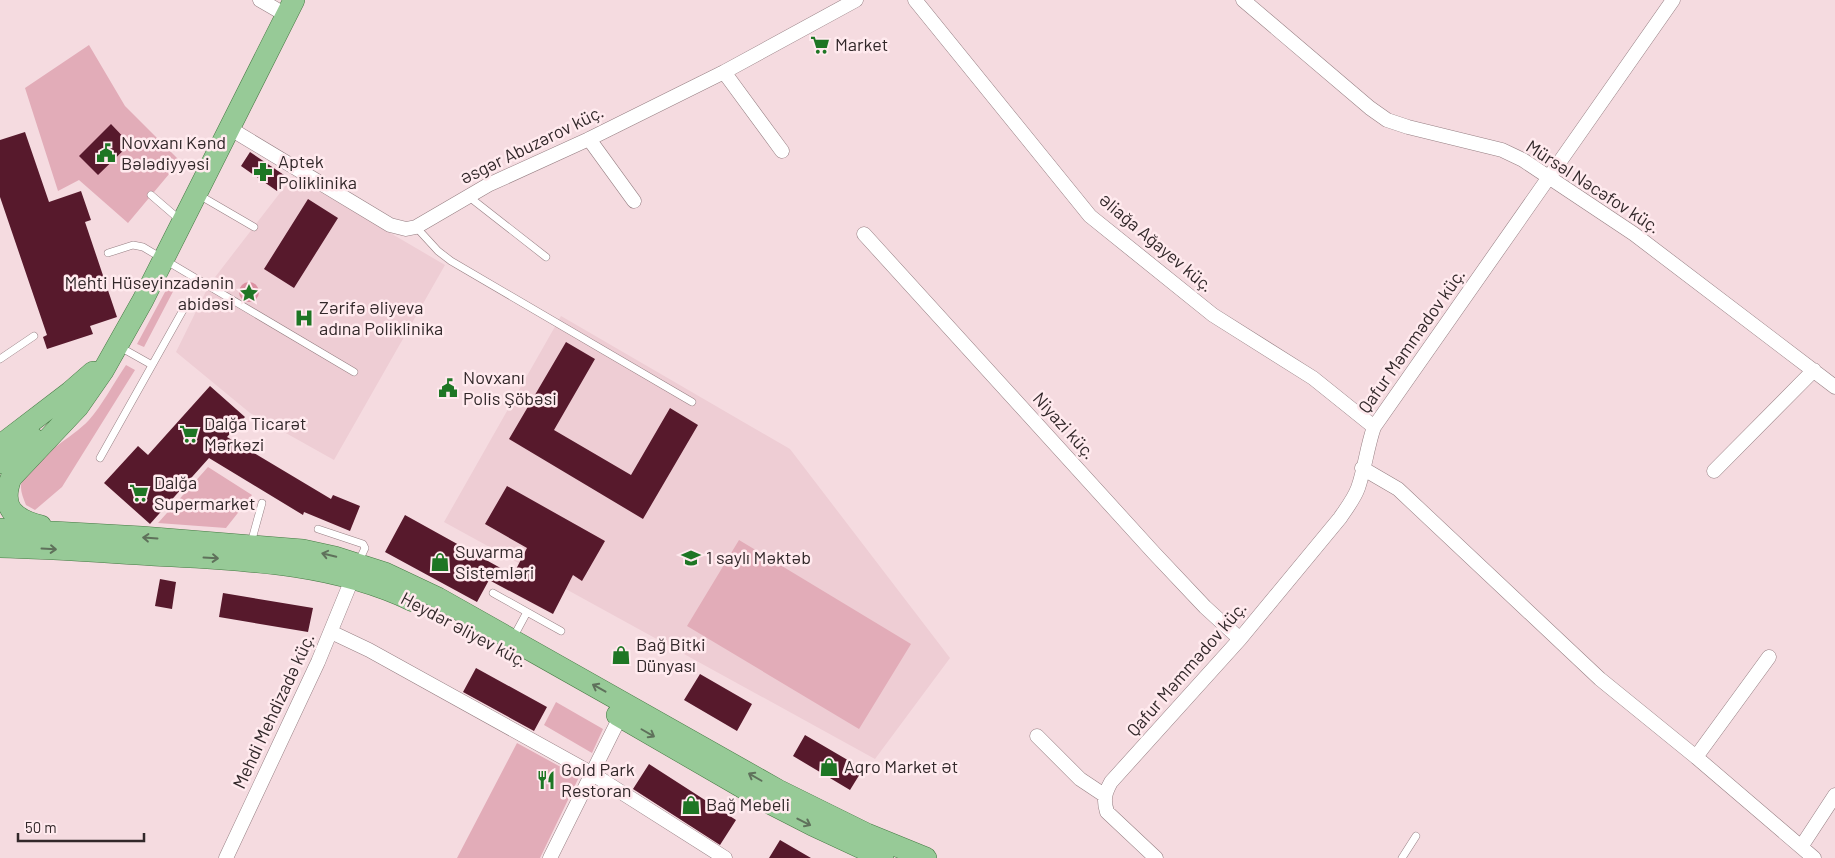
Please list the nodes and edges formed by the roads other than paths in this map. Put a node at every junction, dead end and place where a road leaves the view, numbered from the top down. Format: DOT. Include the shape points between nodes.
graph roads {
  1 [pos="260,0"];
  2 [pos="856,0"];
  3 [pos="915,0"];
  4 [pos="1244,0"];
  5 [pos="1673,0"];
  6 [pos="290,8"];
  7 [pos="724,72"];
  8 [pos="230,128"];
  9 [pos="589,139"];
  10 [pos="782,151"];
  11 [pos="1550,177"];
  12 [pos="197,193"];
  13 [pos="151,195"];
  14 [pos="467,196"];
  15 [pos="634,201"];
  16 [pos="182,222"];
  17 [pos="254,227"];
  18 [pos="416,227"];
  19 [pos="864,234"];
  20 [pos="108,253"];
  21 [pos="546,257"];
  22 [pos="164,258"];
  23 [pos="187,303"];
  24 [pos="34,336"];
  25 [pos="118,346"];
  26 [pos="0,359"];
  27 [pos="152,365"];
  28 [pos="1814,370"];
  29 [pos="354,372"];
  30 [pos="1835,386"];
  31 [pos="692,402"];
  32 [pos="1374,427"];
  33 [pos="3,444"];
  34 [pos="100,458"];
  35 [pos="0,463"];
  36 [pos="1362,468"];
  37 [pos="1714,471"];
  38 [pos="262,503"];
  39 [pos="0,529"];
  40 [pos="318,529"];
  41 [pos="63,532"];
  42 [pos="0,534"];
  43 [pos="251,546"];
  44 [pos="10,547"];
  45 [pos="356,571"];
  46 [pos="492,593"];
  47 [pos="527,612"];
  48 [pos="561,631"];
  49 [pos="331,632"];
  50 [pos="1240,639"];
  51 [pos="513,640"];
  52 [pos="1769,657"];
  53 [pos="623,710"];
  54 [pos="1037,736"];
  55 [pos="1696,757"];
  56 [pos="591,773"];
  57 [pos="1104,795"];
  58 [pos="1835,795"];
  59 [pos="1416,836"];
  60 [pos="860,847"];
  61 [pos="1801,847"];
  62 [pos="226,858"];
  63 [pos="550,858"];
  64 [pos="725,858"];
  65 [pos="883,858"];
  66 [pos="926,858"];
  67 [pos="1156,858"];
  68 [pos="1402,858"];
  69 [pos="1814,858"];
  1 -- 6 [label="street"];
  2 -- 7 [label="street, Əsgər Abuzərov küç."];
  3 -- 32 [label="street, Əliağa Ağayev küç." via="1090,216 1214,315 1313,378"];
  4 -- 11 [label="street, Mürsəl Nəcəfov küç." via="1387,120 1502,150"];
  5 -- 11 [label="street, Qafur Məmmədov küç."];
  6 -- 8 [label="main road"];
  7 -- 9 [label="street, Əsgər Abuzərov küç."];
  7 -- 10 [label="street"];
  8 -- 12 [label="main road"];
  8 -- 18 [label="street" via="390,225 406,229"];
  9 -- 14 [label="street, Əsgər Abuzərov küç."];
  9 -- 15 [label="street"];
  11 -- 28 [label="street, Mürsəl Nəcəfov küç." via="1634,234"];
  11 -- 32 [label="street, Qafur Məmmədov küç."];
  12 -- 16 [label="main road"];
  12 -- 17 [label="lane"];
  13 -- 16 [label="lane"];
  14 -- 18 [label="street, Əsgər Abuzərov küç."];
  14 -- 21 [label="lane"];
  16 -- 22 [label="main road"];
  18 -- 31 [label="lane" via="451,261"];
  19 -- 50 [label="street, Niyazi küç." via="1154,553"];
  20 -- 22 [label="lane" via="133,245"];
  22 -- 25 [label="main road"];
  22 -- 29 [label="lane"];
  23 -- 27 [label="lane"];
  24 -- 26 [label="lane"];
  25 -- 27 [label="lane"];
  25 -- 33 [label="main road" via="88,377"];
  25 -- 35 [label="main road" via="77,399"];
  25 -- 41 [label="main road" via="90,391 11,478 7,488 6,499 14,514 22,520"];
  27 -- 34 [label="lane"];
  28 -- 30 [label="street, Mürsəl Nəcəfov küç."];
  28 -- 37 [label="street"];
  32 -- 36 [label="street, Qafur Məmmədov küç."];
  36 -- 50 [label="street, Qafur Məmmədov küç." via="1358,488 1350,504"];
  36 -- 55 [label="street" via="1398,489 1600,680"];
  38 -- 43 [label="lane"];
  39 -- 41 [label="main road"];
  40 -- 45 [label="lane" via="363,544 365,548"];
  43 -- 41 [label="main road, Heydər Əliyev küç., one-way"];
  42 -- 44 [label="main road"];
  45 -- 43 [label="main road, Heydər Əliyev küç., one-way" via="318,553"];
  44 -- 45 [label="main road, Heydər Əliyev küç., one-way" via="230,559"];
  45 -- 49 [label="street, Mehdi Mehdizadə küç."];
  45 -- 51 [label="main road, Heydər Əliyev küç." via="386,572"];
  45 -- 53 [label="main road, Heydər Əliyev küç." via="379,586 432,610"];
  46 -- 47 [label="lane"];
  47 -- 48 [label="lane"];
  47 -- 51 [label="lane"];
  49 -- 56 [label="street"];
  49 -- 62 [label="street, Mehdi Mehdizadə küç."];
  50 -- 57 [label="street, Qafur Məmmədov küç." via="1111,782"];
  53 -- 51 [label="main road, Heydər Əliyev küç., one-way"];
  52 -- 55 [label="street"];
  53 -- 56 [label="street"];
  53 -- 60 [label="main road, Heydər Əliyev küç." via="778,790"];
  54 -- 57 [label="street" via="1080,779"];
  55 -- 61 [label="street"];
  56 -- 63 [label="street"];
  56 -- 64 [label="street"];
  57 -- 67 [label="street" via="1107,812"];
  58 -- 61 [label="street"];
  59 -- 68 [label="lane"];
  60 -- 65 [label="main road, Heydər Əliyev küç."];
  60 -- 66 [label="main road, Heydər Əliyev küç."];
  61 -- 69 [label="street"];
}
